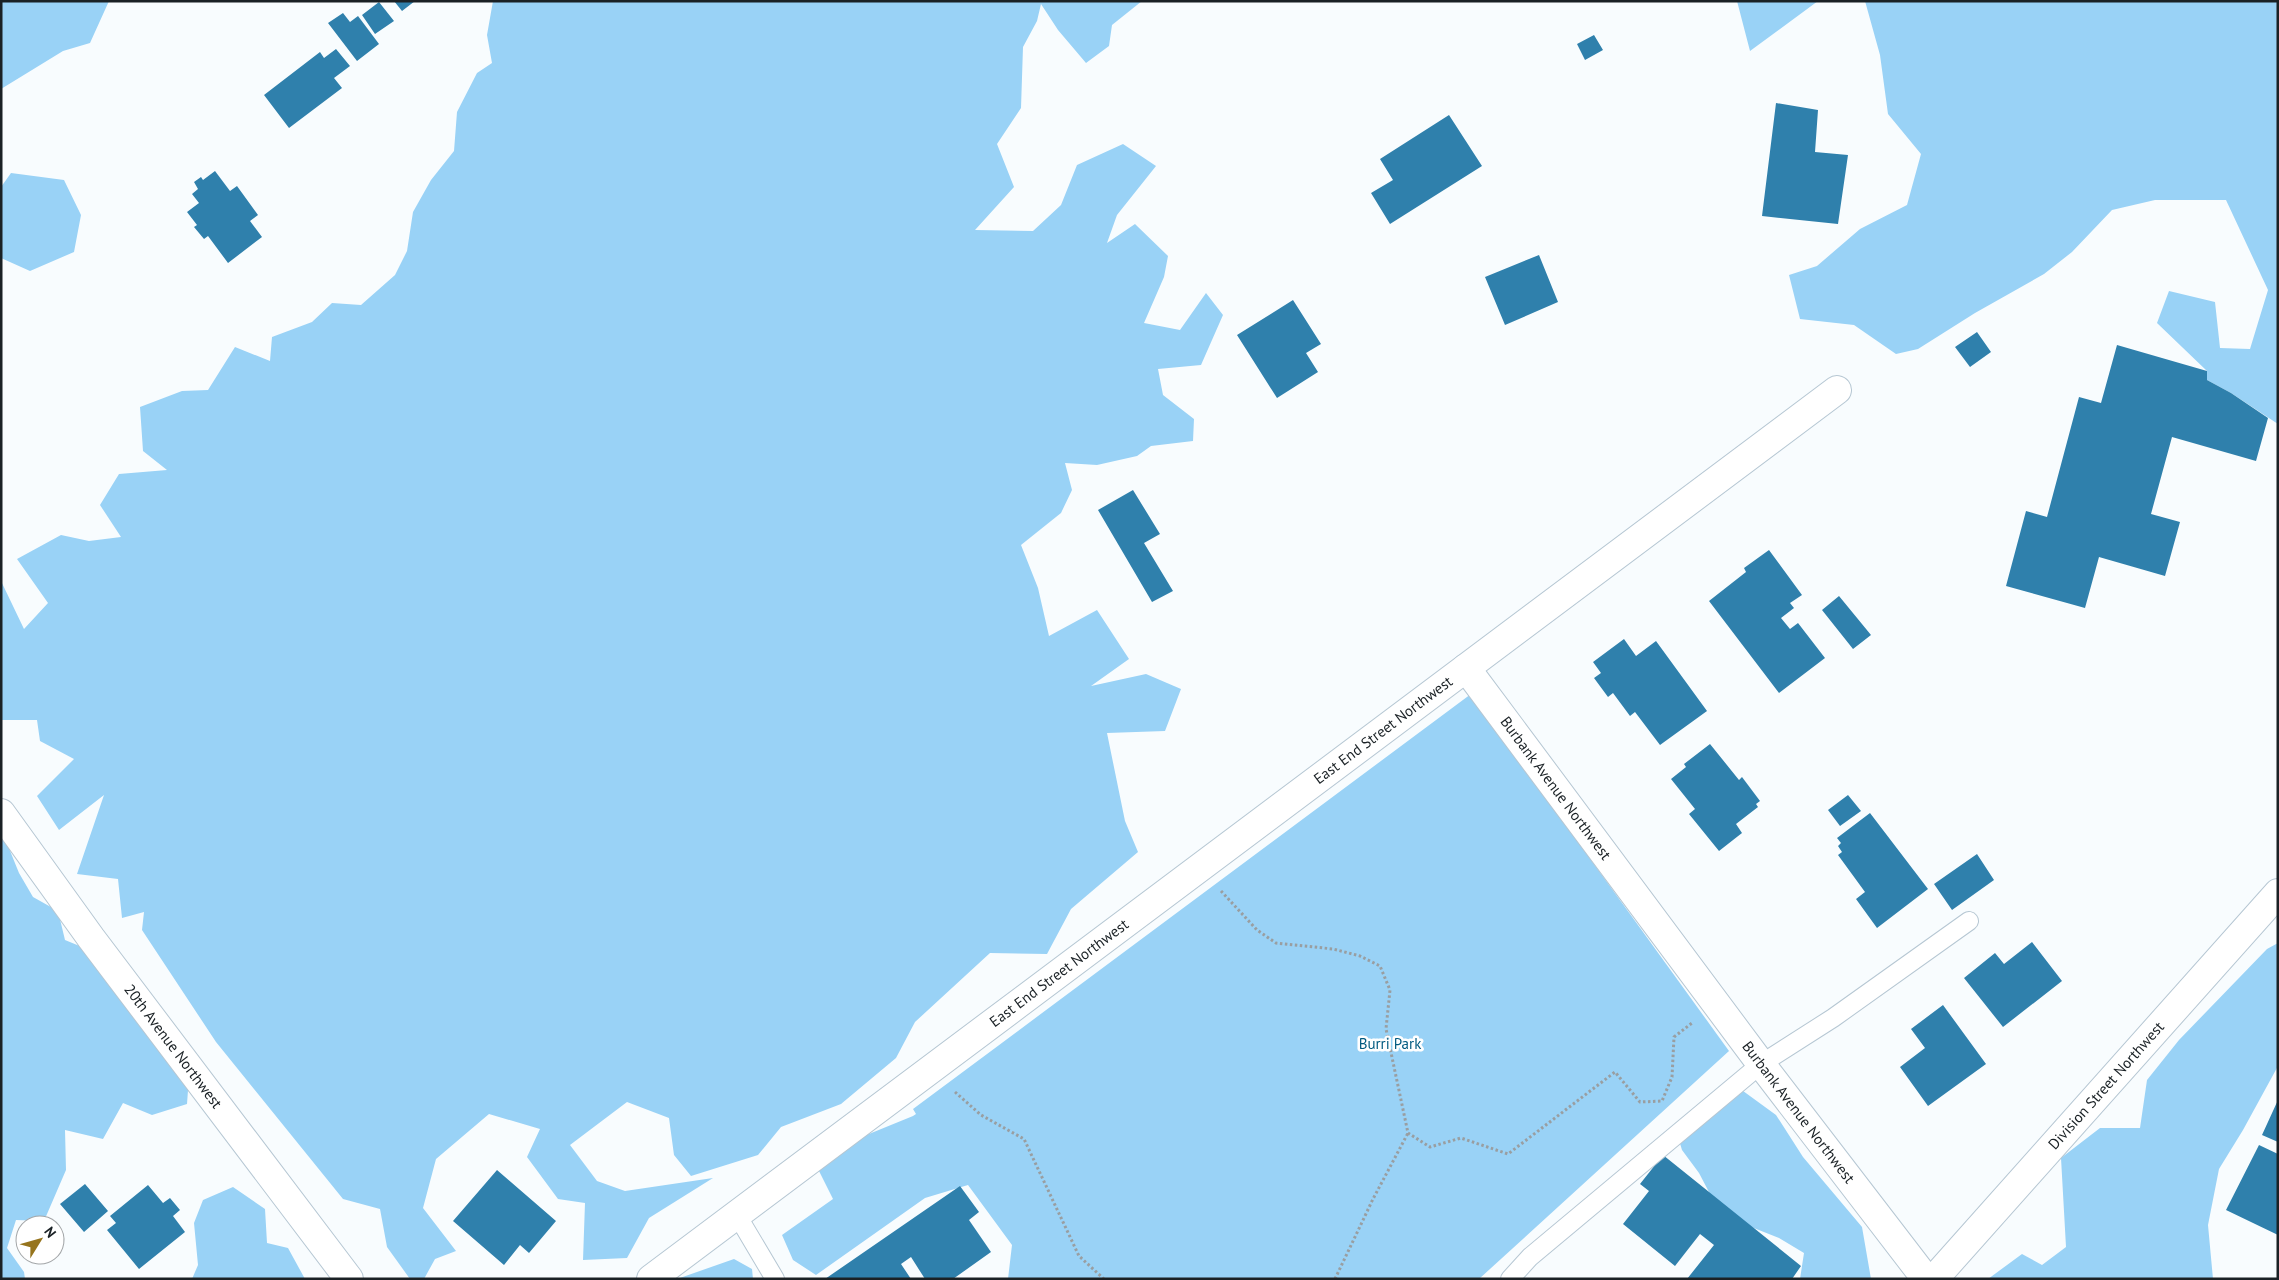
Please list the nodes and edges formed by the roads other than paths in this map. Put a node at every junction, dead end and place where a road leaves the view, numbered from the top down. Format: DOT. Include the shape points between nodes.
graph roads {
  1 [pos="1837,390"];
  2 [pos="1466,668"];
  3 [pos="1,813"];
  4 [pos="2278,894"];
  5 [pos="1969,921"];
  6 [pos="1761,1064"];
  7 [pos="737,1215"];
  8 [pos="349,1279"];
  9 [pos="651,1279"];
  10 [pos="775,1279"];
  11 [pos="1510,1279"];
  12 [pos="1926,1279"];
  13 [pos="1934,1279"];
  1 -- 2 [label="street"];
  2 -- 6 [label="street, Burbank Avenue Northwest"];
  2 -- 7 [label="street, East End Street Northwest"];
  3 -- 8 [label="street, 20th Avenue Northwest" via="91,938"];
  4 -- 13 [label="street, Division Street Northwest"];
  5 -- 6 [label="lane" via="1833,1018"];
  6 -- 11 [label="lane" via="1530,1256"];
  6 -- 12 [label="street, Burbank Avenue Northwest"];
  7 -- 9 [label="street, East End Street Northwest"];
  7 -- 10 [label="lane"];
}
